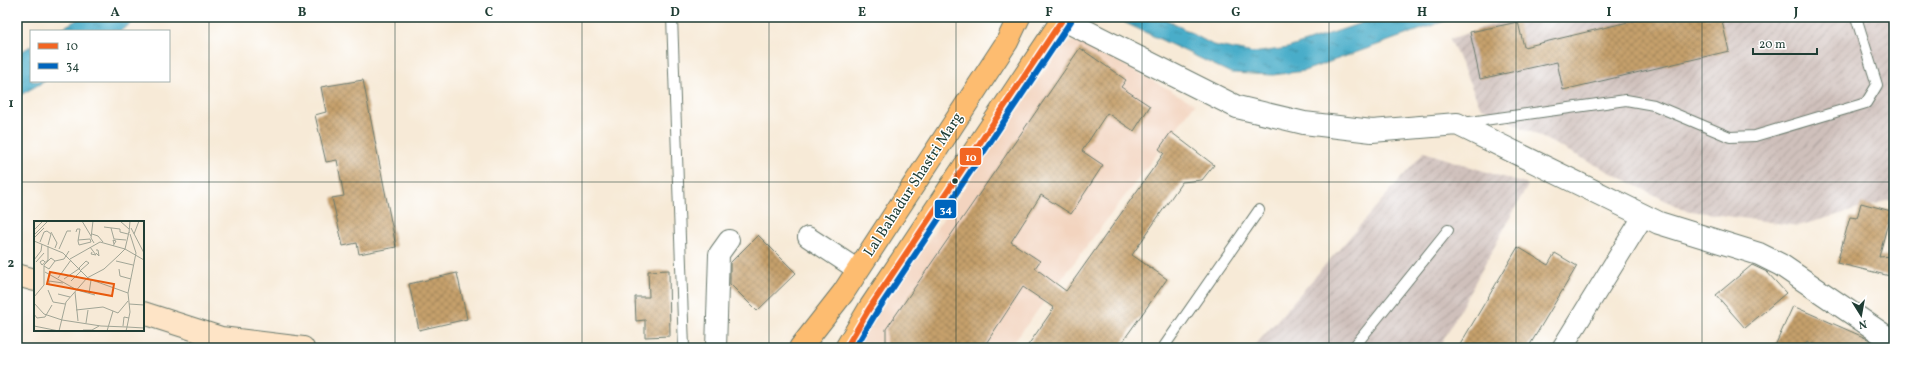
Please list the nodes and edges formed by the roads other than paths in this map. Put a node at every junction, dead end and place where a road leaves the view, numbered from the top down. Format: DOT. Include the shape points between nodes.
graph roads {
  1 [pos="672,17"];
  2 [pos="1019,17"];
  3 [pos="1856,17"];
  4 [pos="1062,18"];
  5 [pos="1457,124"];
  6 [pos="1259,210"];
  7 [pos="1644,215"];
  8 [pos="1448,230"];
  9 [pos="808,237"];
  10 [pos="729,240"];
  11 [pos="858,270"];
  12 [pos="17,275"];
  13 [pos="34,280"];
  14 [pos="144,314"];
  15 [pos="1894,342"];
  16 [pos="303,348"];
  17 [pos="684,348"];
  18 [pos="716,348"];
  19 [pos="800,348"];
  20 [pos="846,348"];
  21 [pos="1163,348"];
  22 [pos="1353,348"];
  23 [pos="1562,348"];
  1 -- 17 [label="lane"];
  2 -- 11 [label="main road, Lal Bahadur Shastri Marg" via="1008,42"];
  3 -- 5 [label="lane" via="1877,85 1866,103 1755,136 1730,137 1654,105 1626,100"];
  4 -- 5 [label="street" via="1237,107 1304,123 1372,130"];
  4 -- 20 [label="main road, Lal Bahadur Shastri Marg" via="868,309"];
  5 -- 7 [label="street"];
  6 -- 21 [label="lane"];
  7 -- 15 [label="street" via="1677,229 1759,254 1780,265"];
  7 -- 23 [label="street"];
  8 -- 22 [label="lane"];
  9 -- 11 [label="street"];
  10 -- 18 [label="street" via="719,254"];
  11 -- 19 [label="main road, Lal Bahadur Shastri Marg"];
  12 -- 13 [label="main road"];
  14 -- 16 [label="main road" via="221,338"];
}
